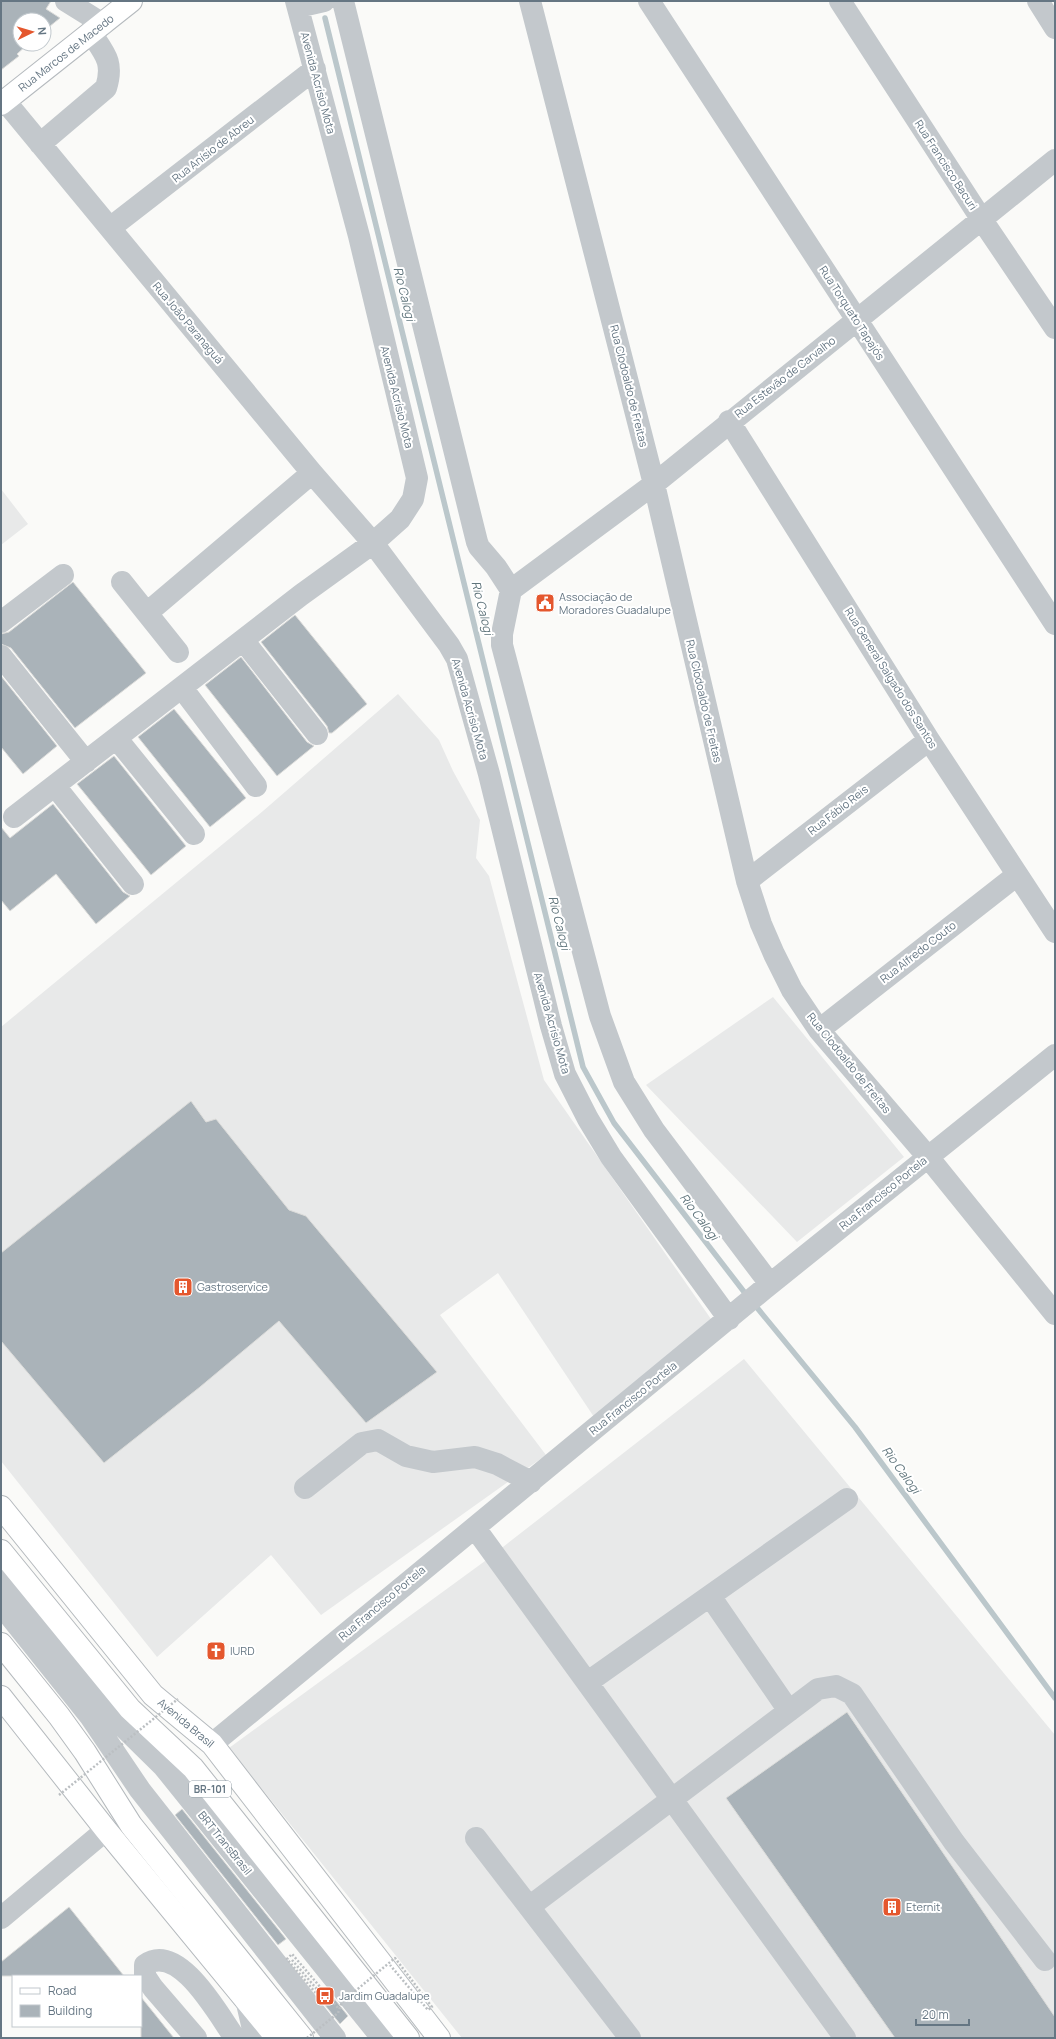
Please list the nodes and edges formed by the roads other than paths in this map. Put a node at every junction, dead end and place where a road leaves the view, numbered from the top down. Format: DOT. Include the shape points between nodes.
graph roads {
  1 [pos="66,1"];
  2 [pos="131,1"];
  3 [pos="324,1"];
  4 [pos="343,1"];
  5 [pos="530,1"];
  6 [pos="649,1"];
  7 [pos="840,1"];
  8 [pos="1038,1"];
  9 [pos="297,4"];
  10 [pos="97,28"];
  11 [pos="1055,28"];
  12 [pos="315,69"];
  13 [pos="3,103"];
  14 [pos="40,144"];
  15 [pos="1055,160"];
  16 [pos="982,220"];
  17 [pos="110,228"];
  18 [pos="857,321"];
  19 [pos="1055,328"];
  20 [pos="729,421"];
  21 [pos="312,473"];
  22 [pos="654,484"];
  23 [pos="373,543"];
  24 [pos="63,575"];
  25 [pos="122,582"];
  26 [pos="511,590"];
  27 [pos="147,613"];
  28 [pos="1,622"];
  29 [pos="1055,624"];
  30 [pos="243,640"];
  31 [pos="178,652"];
  32 [pos="1,656"];
  33 [pos="182,688"];
  34 [pos="317,734"];
  35 [pos="117,739"];
  36 [pos="929,740"];
  37 [pos="86,762"];
  38 [pos="55,786"];
  39 [pos="256,786"];
  40 [pos="14,817"];
  41 [pos="194,834"];
  42 [pos="1018,875"];
  43 [pos="746,881"];
  44 [pos="133,884"];
  45 [pos="1055,932"];
  46 [pos="819,1030"];
  47 [pos="1055,1055"];
  48 [pos="928,1157"];
  49 [pos="767,1287"];
  50 [pos="1055,1314"];
  51 [pos="732,1316"];
  52 [pos="530,1482"];
  53 [pos="306,1488"];
  54 [pos="847,1499"];
  55 [pos="1,1507"];
  56 [pos="475,1528"];
  57 [pos="1,1551"];
  58 [pos="1,1579"];
  59 [pos="710,1596"];
  60 [pos="1,1605"];
  61 [pos="1,1644"];
  62 [pos="588,1682"];
  63 [pos="1,1697"];
  64 [pos="789,1711"];
  65 [pos="212,1744"];
  66 [pos="673,1800"];
  67 [pos="106,1830"];
  68 [pos="476,1838"];
  69 [pos="529,1907"];
  70 [pos="1,1918"];
  71 [pos="1045,1960"];
  72 [pos="246,1999"];
  73 [pos="196,2038"];
  74 [pos="235,2038"];
  75 [pos="255,2038"];
  76 [pos="277,2038"];
  77 [pos="302,2038"];
  78 [pos="335,2038"];
  79 [pos="382,2038"];
  80 [pos="408,2038"];
  81 [pos="439,2038"];
  82 [pos="630,2038"];
  83 [pos="845,2038"];
  1 -- 10 [label="street"];
  2 -- 10 [label="main road, Rua Marcos de Macedo"];
  3 -- 9 [label="street"];
  4 -- 26 [label="street" via="477,542"];
  5 -- 22 [label="street, Rua Clodoaldo de Freitas"];
  6 -- 18 [label="street, Rua Torquato Tapajós"];
  7 -- 16 [label="street, Rua Francisco Bacuri"];
  8 -- 11 [label="street"];
  9 -- 12 [label="street, Avenida Acrísio Mota"];
  10 -- 13 [label="main road, Rua Marcos de Macedo"];
  10 -- 14 [label="street" via="109,61 106,88"];
  12 -- 17 [label="street, Rua Anísio de Abreu"];
  12 -- 23 [label="street, Avenida Acrísio Mota" via="359,236 417,478 413,499 400,519"];
  13 -- 14 [label="street, Rua João Paranaguá"];
  14 -- 17 [label="street, Rua João Paranaguá"];
  15 -- 16 [label="street, Rua Estevão de Carvalho"];
  16 -- 18 [label="street, Rua Estevão de Carvalho"];
  16 -- 19 [label="street, Rua Francisco Bacuri"];
  17 -- 21 [label="street, Rua João Paranaguá"];
  18 -- 20 [label="street, Rua Estevão de Carvalho"];
  18 -- 29 [label="street, Rua Torquato Tapajós"];
  20 -- 22 [label="street, Rua Estevão de Carvalho"];
  20 -- 36 [label="street, Rua General Salgado dos Santos"];
  21 -- 23 [label="street, Rua João Paranaguá"];
  21 -- 27 [label="street"];
  22 -- 26 [label="street, Rua Estevão de Carvalho"];
  22 -- 43 [label="street, Rua Clodoaldo de Freitas"];
  23 -- 30 [label="street"];
  23 -- 51 [label="street, Avenida Acrísio Mota" via="457,659 489,774 565,1074 611,1157"];
  24 -- 28 [label="street"];
  25 -- 27 [label="street"];
  26 -- 49 [label="street" via="502,645 600,1016 624,1082 654,1130"];
  27 -- 31 [label="street"];
  30 -- 33 [label="street"];
  30 -- 34 [label="street"];
  32 -- 37 [label="street"];
  33 -- 35 [label="street"];
  33 -- 39 [label="street"];
  35 -- 37 [label="street"];
  35 -- 41 [label="street"];
  36 -- 42 [label="street, Rua General Salgado dos Santos"];
  36 -- 43 [label="street, Rua Fábio Reis"];
  37 -- 38 [label="street"];
  38 -- 40 [label="street"];
  38 -- 44 [label="street"];
  42 -- 45 [label="street, Rua General Salgado dos Santos"];
  42 -- 46 [label="street, Rua Alfredo Couto"];
  43 -- 46 [label="street, Rua Clodoaldo de Freitas" via="774,954 792,990"];
  46 -- 48 [label="street, Rua Clodoaldo de Freitas"];
  47 -- 48 [label="street, Rua Francisco Portela"];
  48 -- 49 [label="street, Rua Francisco Portela"];
  48 -- 50 [label="street, Rua Clodoaldo de Freitas"];
  49 -- 51 [label="street, Rua Francisco Portela"];
  51 -- 52 [label="street, Rua Francisco Portela"];
  52 -- 53 [label="street" via="497,1464 475,1457 433,1462 406,1456 378,1440 362,1443"];
  52 -- 56 [label="street, Rua Francisco Portela"];
  54 -- 59 [label="street"];
  55 -- 65 [label="main road, Avenida Brasil" via="153,1695"];
  56 -- 62 [label="street"];
  56 -- 65 [label="street, Rua Francisco Portela"];
  57 -- 80 [label="main road, BR-101" via="130,1709 193,1768"];
  58 -- 79 [label="street, BRT TransBrasil" via="99,1703 164,1767"];
  59 -- 62 [label="street"];
  59 -- 64 [label="street"];
  60 -- 78 [label="street" via="90,1716 140,1790"];
  61 -- 77 [label="main road" via="59,1716 131,1825"];
  62 -- 66 [label="street"];
  63 -- 67 [label="main road"];
  64 -- 66 [label="street"];
  64 -- 71 [label="street" via="818,1690 828,1686 836,1686 852,1694 954,1842"];
  65 -- 81 [label="main road, Avenida Brasil"];
  66 -- 69 [label="street"];
  66 -- 83 [label="street"];
  67 -- 70 [label="street"];
  67 -- 72 [label="main road"];
  68 -- 69 [label="street"];
  69 -- 82 [label="street"];
  72 -- 75 [label="street"];
  72 -- 76 [label="main road"];
  73 -- 74 [label="street" via="153,1988 145,1976 146,1964 161,1959 171,1961 182,1968 196,1983"];
}
